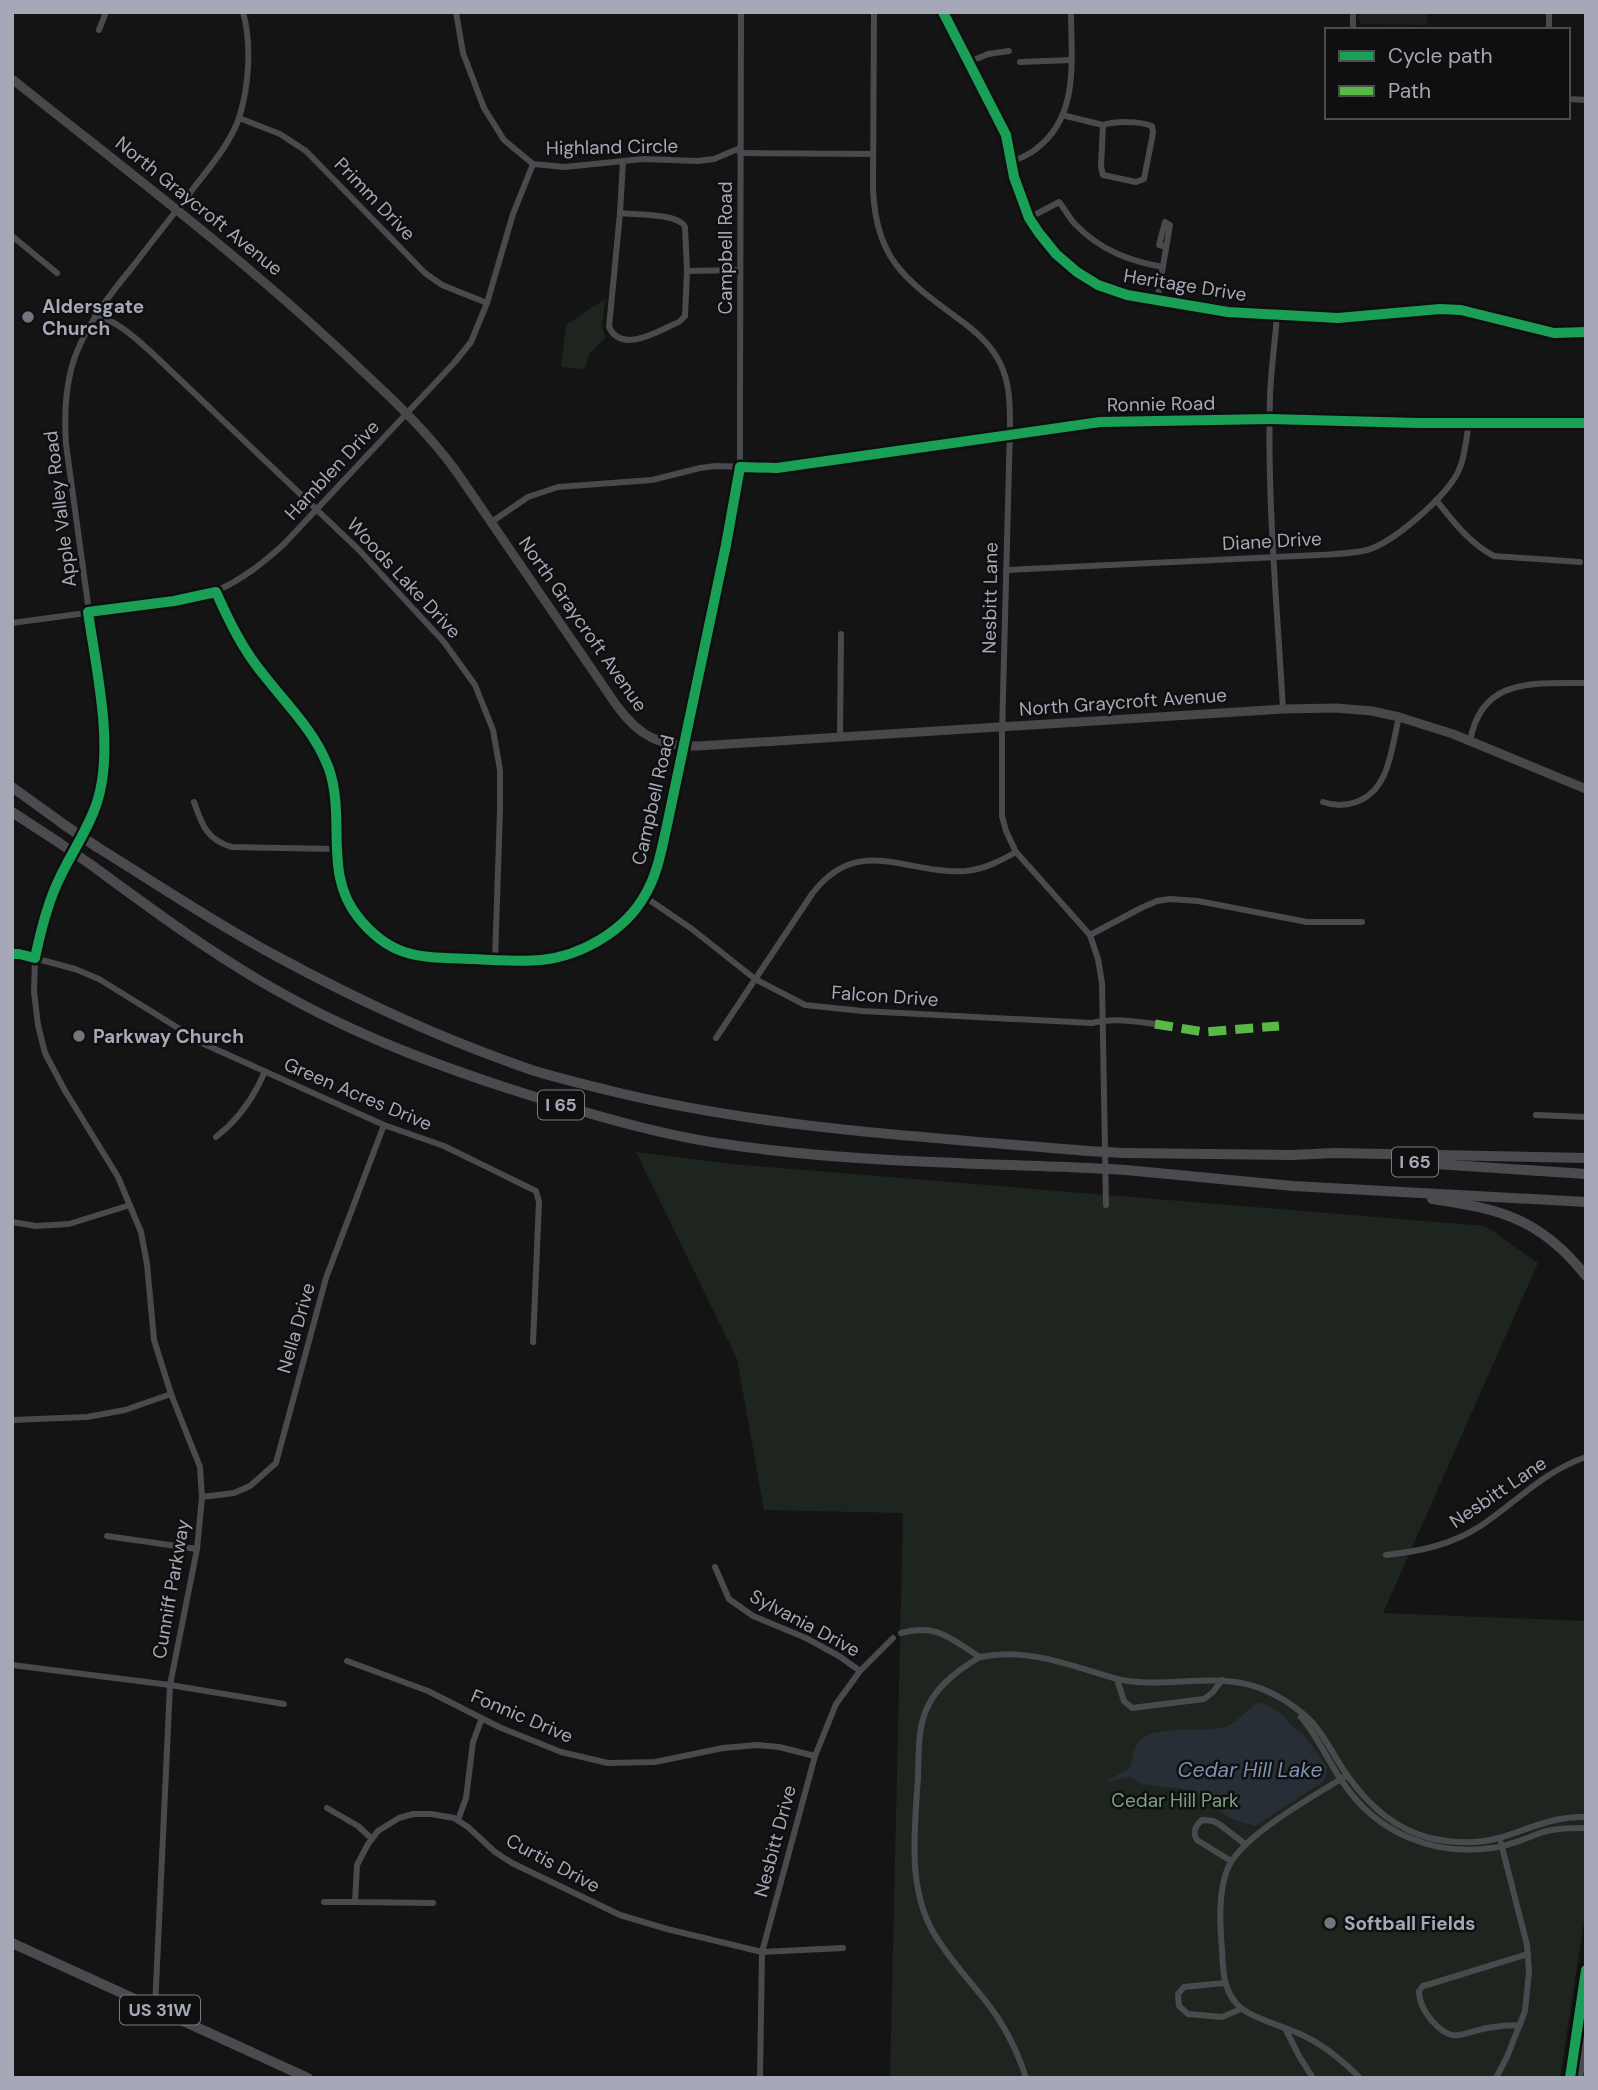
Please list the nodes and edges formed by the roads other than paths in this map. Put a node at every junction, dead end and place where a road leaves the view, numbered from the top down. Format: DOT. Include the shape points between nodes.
graph roads {
  1 [pos="106,12"];
  2 [pos="243,12"];
  3 [pos="456,12"];
  4 [pos="741,12"];
  5 [pos="874,12"];
  6 [pos="943,12"];
  7 [pos="1071,12"];
  8 [pos="99,30"];
  9 [pos="1009,51"];
  10 [pos="1070,60"];
  11 [pos="969,62"];
  12 [pos="1020,62"];
  13 [pos="12,79"];
  14 [pos="1062,115"];
  15 [pos="239,118"];
  16 [pos="1103,125"];
  17 [pos="740,150"];
  18 [pos="873,154"];
  19 [pos="623,161"];
  20 [pos="1012,162"];
  21 [pos="533,164"];
  22 [pos="177,210"];
  23 [pos="620,214"];
  24 [pos="1029,218"];
  25 [pos="13,238"];
  26 [pos="1166,247"];
  27 [pos="1163,267"];
  28 [pos="740,270"];
  29 [pos="687,271"];
  30 [pos="57,273"];
  31 [pos="1157,301"];
  32 [pos="487,303"];
  33 [pos="95,315"];
  34 [pos="1277,316"];
  35 [pos="1586,332"];
  36 [pos="407,413"];
  37 [pos="1270,419"];
  38 [pos="1469,422"];
  39 [pos="1586,423"];
  40 [pos="1010,435"];
  41 [pos="740,467"];
  42 [pos="1436,500"];
  43 [pos="317,509"];
  44 [pos="490,523"];
  45 [pos="1273,556"];
  46 [pos="1580,562"];
  47 [pos="1006,570"];
  48 [pos="216,592"];
  49 [pos="88,612"];
  50 [pos="12,622"];
  51 [pos="841,634"];
  52 [pos="1586,683"];
  53 [pos="1283,709"];
  54 [pos="1399,717"];
  55 [pos="1003,727"];
  56 [pos="840,737"];
  57 [pos="1470,741"];
  58 [pos="684,746"];
  59 [pos="12,787"];
  60 [pos="1586,789"];
  61 [pos="194,802"];
  62 [pos="1323,802"];
  63 [pos="12,812"];
  64 [pos="336,849"];
  65 [pos="1016,852"];
  66 [pos="645,897"];
  67 [pos="1362,922"];
  68 [pos="1090,935"];
  69 [pos="12,954"];
  70 [pos="35,958"];
  71 [pos="495,960"];
  72 [pos="755,979"];
  73 [pos="1103,1021"];
  74 [pos="1155,1024"];
  75 [pos="716,1038"];
  76 [pos="265,1071"];
  77 [pos="1536,1115"];
  78 [pos="1586,1117"];
  79 [pos="384,1125"];
  80 [pos="216,1137"];
  81 [pos="1292,1154"];
  82 [pos="1586,1158"];
  83 [pos="1586,1174"];
  84 [pos="1360,1189"];
  85 [pos="1586,1202"];
  86 [pos="130,1205"];
  87 [pos="1106,1205"];
  88 [pos="12,1222"];
  89 [pos="1586,1276"];
  90 [pos="533,1342"];
  91 [pos="171,1394"];
  92 [pos="12,1420"];
  93 [pos="1586,1457"];
  94 [pos="202,1497"];
  95 [pos="107,1536"];
  96 [pos="197,1549"];
  97 [pos="1386,1555"];
  98 [pos="715,1567"];
  99 [pos="901,1633"];
  100 [pos="893,1637"];
  101 [pos="980,1657"];
  102 [pos="346,1661"];
  103 [pos="12,1665"];
  104 [pos="860,1671"];
  105 [pos="1117,1679"];
  106 [pos="1223,1680"];
  107 [pos="170,1685"];
  108 [pos="284,1704"];
  109 [pos="482,1718"];
  110 [pos="815,1756"];
  111 [pos="1344,1777"];
  112 [pos="327,1808"];
  113 [pos="1586,1817"];
  114 [pos="458,1820"];
  115 [pos="1586,1828"];
  116 [pos="1499,1838"];
  117 [pos="372,1839"];
  118 [pos="1245,1844"];
  119 [pos="1502,1847"];
  120 [pos="1231,1861"];
  121 [pos="324,1902"];
  122 [pos="355,1902"];
  123 [pos="433,1903"];
  124 [pos="12,1943"];
  125 [pos="843,1948"];
  126 [pos="762,1952"];
  127 [pos="1528,1954"];
  128 [pos="1586,1970"];
  129 [pos="1224,1983"];
  130 [pos="155,2008"];
  131 [pos="1241,2009"];
  132 [pos="1586,2020"];
  133 [pos="1520,2025"];
  134 [pos="1285,2028"];
  135 [pos="308,2078"];
  136 [pos="760,2078"];
  137 [pos="1026,2078"];
  138 [pos="1313,2078"];
  139 [pos="1360,2078"];
  140 [pos="1496,2078"];
  141 [pos="1570,2078"];
  142 [pos="1578,2078"];
  1 -- 8 [label="street"];
  2 -- 15 [label="street, Apple Valley Road" via="247,70"];
  3 -- 21 [label="street, Highland Circle" via="463,53 484,108 504,140"];
  4 -- 17 [label="street, Campbell Road"];
  5 -- 18 [label="street, Nesbitt Lane"];
  6 -- 11 [label="street, Heritage Drive"];
  7 -- 10 [label="street"];
  9 -- 11 [label="street"];
  10 -- 12 [label="street"];
  10 -- 14 [label="street" via="1070,96"];
  11 -- 20 [label="street, Heritage Drive" via="1006,135"];
  13 -- 22 [label="street, North Graycroft Avenue"];
  14 -- 16 [label="street"];
  14 -- 20 [label="street" via="1044,143"];
  15 -- 22 [label="street, Apple Valley Road" via="222,150"];
  15 -- 32 [label="street, Primm Drive" via="280,134 306,151 425,273"];
  16 -- 16 [label="street" via="1152,126 1144,179 1136,182 1103,175"];
  17 -- 18 [label="street, Highland Circle"];
  17 -- 19 [label="street, Highland Circle" via="706,160"];
  17 -- 28 [label="street, Campbell Road"];
  18 -- 40 [label="street, Nesbitt Lane" via="874,209 886,250 903,275 977,333 996,355 1006,376"];
  19 -- 21 [label="street, Highland Circle" via="565,167"];
  19 -- 23 [label="street"];
  20 -- 24 [label="street, Heritage Drive"];
  21 -- 32 [label="street, Hamblen Drive"];
  22 -- 33 [label="street, Apple Valley Road"];
  22 -- 36 [label="street, North Graycroft Avenue" via="281,295"];
  23 -- 29 [label="street" via="682,222"];
  23 -- 29 [label="street" via="608,318 612,334 636,340 680,322 685,316"];
  24 -- 27 [label="street" via="1062,204 1074,223 1103,248 1129,260"];
  24 -- 31 [label="street, Heritage Drive" via="1056,254 1085,277 1114,291"];
  25 -- 30 [label="street"];
  26 -- 27 [label="street"];
  27 -- 31 [label="street"];
  28 -- 29 [label="street"];
  28 -- 41 [label="street, Campbell Road"];
  31 -- 34 [label="street, Heritage Drive"];
  32 -- 36 [label="street, Hamblen Drive" via="471,342"];
  33 -- 43 [label="street, Woods Lake Drive" via="113,321 150,351"];
  33 -- 49 [label="street, Apple Valley Road" via="75,355 65,407"];
  34 -- 35 [label="street, Heritage Drive" via="1350,318 1461,310 1554,333"];
  34 -- 37 [label="street"];
  36 -- 43 [label="street, Hamblen Drive"];
  36 -- 44 [label="street, North Graycroft Avenue" via="441,451"];
  37 -- 38 [label="street, Ronnie Road"];
  37 -- 40 [label="street, Ronnie Road" via="1100,422"];
  37 -- 45 [label="street"];
  38 -- 39 [label="street, Ronnie Road"];
  38 -- 42 [label="street, Diane Drive" via="1456,476"];
  40 -- 41 [label="street, Ronnie Road" via="777,468"];
  40 -- 47 [label="street, Nesbitt Lane"];
  41 -- 44 [label="street, Ronnie Road" via="700,468 652,480 558,486 528,497"];
  41 -- 58 [label="street, Campbell Road"];
  42 -- 45 [label="street, Diane Drive" via="1380,545 1360,551"];
  42 -- 46 [label="street" via="1467,537 1494,556"];
  43 -- 48 [label="street, Hamblen Drive" via="264,562"];
  43 -- 71 [label="street, Woods Lake Drive" via="444,642 475,685 486,710 500,783"];
  44 -- 58 [label="street, North Graycroft Avenue" via="624,715 657,742"];
  45 -- 47 [label="street, Diane Drive"];
  45 -- 53 [label="street"];
  47 -- 55 [label="street, Nesbitt Lane"];
  48 -- 49 [label="street, Hamblen Drive"];
  48 -- 64 [label="street" via="248,655 321,749 334,787"];
  49 -- 50 [label="street, Hamblen Drive"];
  49 -- 70 [label="street, Apple Valley Road" via="103,732 101,785 93,813 56,886"];
  51 -- 56 [label="street"];
  52 -- 57 [label="street" via="1508,688 1484,706"];
  53 -- 54 [label="street, North Graycroft Avenue" via="1336,708"];
  53 -- 55 [label="street, North Graycroft Avenue"];
  54 -- 57 [label="street, North Graycroft Avenue"];
  54 -- 62 [label="street" via="1378,787 1352,804"];
  55 -- 56 [label="street, North Graycroft Avenue"];
  55 -- 65 [label="street, Nesbitt Lane" via="1002,816"];
  56 -- 58 [label="street, North Graycroft Avenue"];
  57 -- 60 [label="street, North Graycroft Avenue"];
  58 -- 66 [label="street, Campbell Road" via="660,857"];
  59 -- 81 [label="highway, I 65, bridge" via="97,847 277,957 435,1034 543,1073 642,1099 814,1127 1125,1153"];
  61 -- 64 [label="street" via="210,835 232,847"];
  63 -- 84 [label="highway, I 65, bridge" via="189,936 274,989 433,1063 554,1103 728,1145 817,1156 1126,1170"];
  64 -- 71 [label="street, Campbell Road" via="342,890 357,916 380,939 418,957"];
  65 -- 68 [label="street, Nesbitt Lane"];
  65 -- 72 [label="street" via="990,866 965,871 873,860 845,865 818,885"];
  66 -- 71 [label="street, Campbell Road" via="606,936 574,953 542,960"];
  66 -- 72 [label="street, Falcon Drive"];
  67 -- 68 [label="street" via="1307,922 1170,899 1141,908"];
  68 -- 73 [label="street, Nesbitt Lane" via="1101,971"];
  69 -- 70 [label="street"];
  70 -- 76 [label="street, Green Acres Drive" via="99,979 204,1044"];
  70 -- 86 [label="street, Cunniff Parkway" via="34,992 45,1053"];
  72 -- 73 [label="street, Falcon Drive" via="805,1005 838,1009"];
  72 -- 75 [label="street"];
  73 -- 74 [label="street, Falcon Drive"];
  73 -- 87 [label="street, Nesbitt Lane"];
  76 -- 79 [label="street, Green Acres Drive"];
  76 -- 80 [label="street" via="244,1111"];
  77 -- 78 [label="street"];
  79 -- 90 [label="street, Green Acres Drive" via="444,1146 536,1191"];
  79 -- 94 [label="street, Nella Drive" via="326,1278 276,1463 250,1486"];
  81 -- 82 [label="highway"];
  81 -- 83 [label="highway, I 65"];
  84 -- 85 [label="highway, I 65"];
  84 -- 89 [label="highway" via="1500,1211 1554,1242"];
  86 -- 88 [label="street" via="69,1224"];
  86 -- 91 [label="street, Cunniff Parkway" via="147,1264 154,1340"];
  91 -- 92 [label="street" via="87,1417"];
  91 -- 94 [label="street, Cunniff Parkway" via="200,1467"];
  93 -- 97 [label="street, Nesbitt Lane" via="1560,1469 1451,1542 1420,1552"];
  94 -- 96 [label="street, Cunniff Parkway"];
  95 -- 96 [label="street"];
  96 -- 107 [label="street, Cunniff Parkway"];
  98 -- 104 [label="street, Sylvania Drive" via="729,1599"];
  99 -- 101 [label="street" via="933,1629"];
  100 -- 104 [label="street, Nesbitt Drive"];
  101 -- 105 [label="street" via="1027,1654"];
  101 -- 137 [label="street" via="939,1689 924,1715 915,1866 932,1930 1006,2029"];
  102 -- 109 [label="street, Fonnic Drive" via="428,1691"];
  103 -- 107 [label="street"];
  104 -- 110 [label="street, Nesbitt Drive" via="836,1703"];
  105 -- 106 [label="street" via="1159,1684"];
  105 -- 106 [label="street" via="1124,1701 1132,1707 1204,1699"];
  106 -- 111 [label="street" via="1256,1686 1311,1721"];
  107 -- 108 [label="street"];
  107 -- 130 [label="street, Cunniff Parkway"];
  109 -- 110 [label="street, Fonnic Drive" via="561,1752 608,1763 655,1762 757,1745"];
  109 -- 114 [label="street"];
  110 -- 126 [label="street, Nesbitt Drive"];
  111 -- 116 [label="street" via="1380,1813 1415,1833 1452,1841"];
  111 -- 118 [label="street"];
  111 -- 119 [label="street" via="1376,1819 1412,1840 1455,1850"];
  112 -- 117 [label="street"];
  113 -- 116 [label="street" via="1550,1820"];
  114 -- 117 [label="street" via="413,1814 388,1824"];
  114 -- 126 [label="street, Curtis Drive" via="512,1863 620,1915"];
  115 -- 119 [label="street" via="1552,1830"];
  116 -- 119 [label="street"];
  117 -- 122 [label="street" via="357,1865"];
  118 -- 120 [label="street"];
  118 -- 120 [label="street" via="1213,1821 1198,1824 1197,1840"];
  119 -- 127 [label="street"];
  120 -- 129 [label="street" via="1221,1906"];
  121 -- 122 [label="street"];
  122 -- 123 [label="street"];
  124 -- 130 [label="main road, US 31W"];
  125 -- 126 [label="street, Curtis Drive"];
  126 -- 136 [label="street, Nesbitt Drive"];
  127 -- 133 [label="street" via="1529,1992"];
  127 -- 133 [label="street" via="1430,1983 1419,1991 1421,2005 1442,2032 1465,2036 1490,2027"];
  128 -- 141 [label="main road"];
  129 -- 131 [label="street"];
  129 -- 131 [label="street" via="1184,1987 1178,1994 1179,2006 1188,2014 1222,2017"];
  130 -- 135 [label="main road, US 31W"];
  131 -- 134 [label="street"];
  132 -- 142 [label="main road"];
  133 -- 140 [label="street"];
  134 -- 138 [label="street"];
  134 -- 139 [label="street" via="1331,2052"];
}
